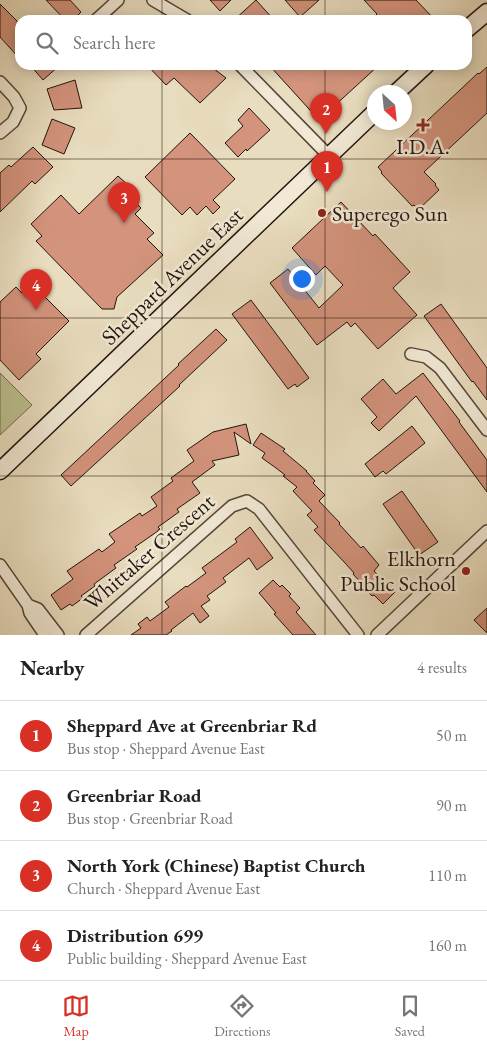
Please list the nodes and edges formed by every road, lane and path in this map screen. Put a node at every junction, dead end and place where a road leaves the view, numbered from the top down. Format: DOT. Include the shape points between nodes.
graph roads {
  1 [pos="118,0"];
  2 [pos="153,0"];
  3 [pos="486,12"];
  4 [pos="102,15"];
  5 [pos="178,15"];
  6 [pos="472,25"];
  7 [pos="245,70"];
  8 [pos="421,70"];
  9 [pos="0,82"];
  10 [pos="405,85"];
  11 [pos="367,121"];
  12 [pos="0,133"];
  13 [pos="329,156"];
  14 [pos="411,354"];
  15 [pos="487,430"];
  16 [pos="0,471"];
  17 [pos="487,531"];
  18 [pos="0,565"];
  19 [pos="28,605"];
  20 [pos="45,635"];
  21 [pos="58,635"];
  22 [pos="86,635"];
  23 [pos="358,635"];
  24 [pos="377,635"];
  1 -- 4 [label="street"];
  2 -- 5 [label="street"];
  3 -- 6 [label="main road"];
  7 -- 13 [label="street"];
  8 -- 10 [label="main road"];
  9 -- 12 [label="street" via="20,108 13,122"];
  11 -- 13 [label="main road, Sheppard Avenue East"];
  13 -- 16 [label="main road, Sheppard Avenue East"];
  14 -- 15 [label="street" via="426,357 440,368"];
  17 -- 24 [label="street"];
  18 -- 19 [label="street"];
  19 -- 20 [label="street"];
  19 -- 21 [label="street" via="38,609"];
  22 -- 23 [label="street, Whittaker Crescent" via="232,506 247,501 259,509"];
}
